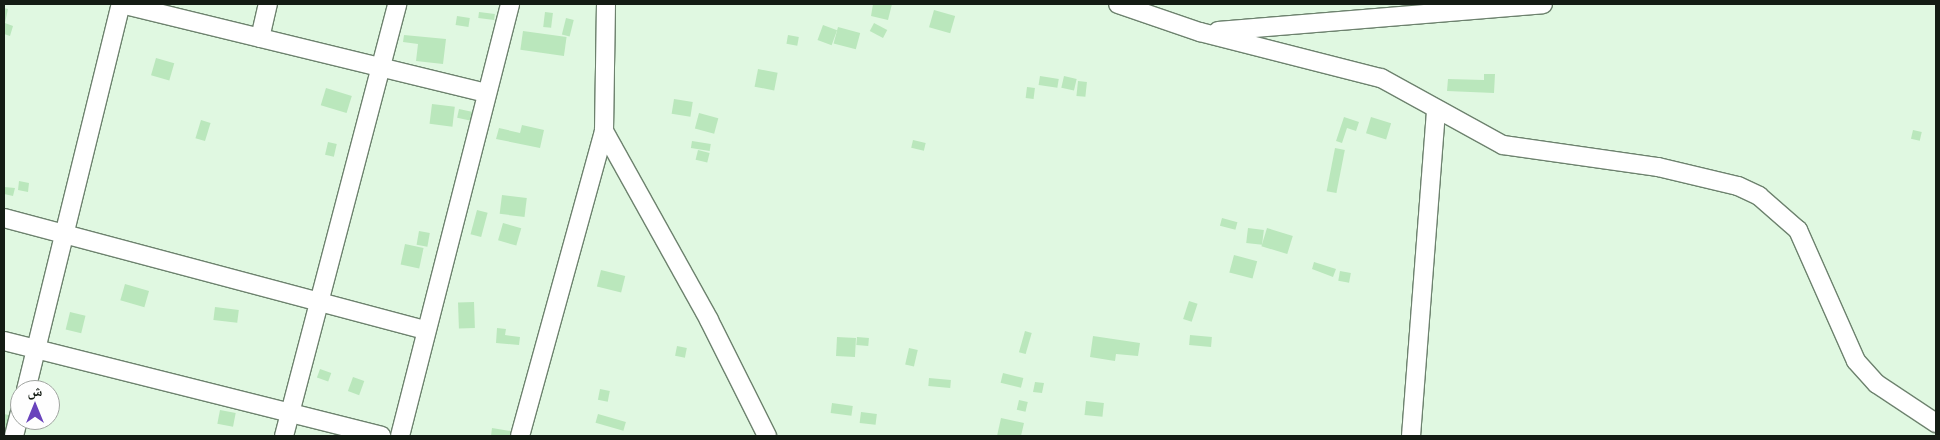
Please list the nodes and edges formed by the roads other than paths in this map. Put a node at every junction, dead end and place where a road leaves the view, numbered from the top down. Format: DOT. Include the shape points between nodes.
graph roads {
  1 [pos="121,4"];
  2 [pos="268,4"];
  3 [pos="397,4"];
  4 [pos="510,4"];
  5 [pos="606,4"];
  6 [pos="1118,4"];
  7 [pos="1543,4"];
  8 [pos="1200,32"];
  9 [pos="260,38"];
  10 [pos="381,69"];
  11 [pos="486,93"];
  12 [pos="1436,109"];
  13 [pos="604,130"];
  14 [pos="4,218"];
  15 [pos="65,236"];
  16 [pos="317,304"];
  17 [pos="425,330"];
  18 [pos="4,341"];
  19 [pos="36,350"];
  20 [pos="28,380"];
  21 [pos="290,413"];
  22 [pos="1936,423"];
  23 [pos="284,436"];
  24 [pos="382,436"];
  25 [pos="400,436"];
  26 [pos="520,436"];
  27 [pos="767,436"];
  28 [pos="1411,436"];
  1 -- 9 [label="street"];
  1 -- 15 [label="street"];
  2 -- 9 [label="street"];
  3 -- 10 [label="street"];
  4 -- 11 [label="street"];
  5 -- 13 [label="street"];
  6 -- 8 [label="street"];
  7 -- 8 [label="street" via="1359,23"];
  8 -- 12 [label="street" via="1381,78"];
  9 -- 10 [label="street"];
  10 -- 11 [label="street"];
  10 -- 16 [label="street"];
  11 -- 17 [label="street"];
  12 -- 22 [label="street" via="1503,145 1658,167 1738,186 1759,196 1798,230 1856,361 1877,384"];
  12 -- 28 [label="street"];
  13 -- 26 [label="street"];
  13 -- 27 [label="street" via="709,320"];
  14 -- 15 [label="street"];
  15 -- 16 [label="street"];
  15 -- 19 [label="street"];
  16 -- 17 [label="street"];
  16 -- 21 [label="street"];
  17 -- 25 [label="street"];
  18 -- 19 [label="street"];
  19 -- 20 [label="street"];
  19 -- 21 [label="street"];
  21 -- 23 [label="street"];
  21 -- 24 [label="street"];
}
